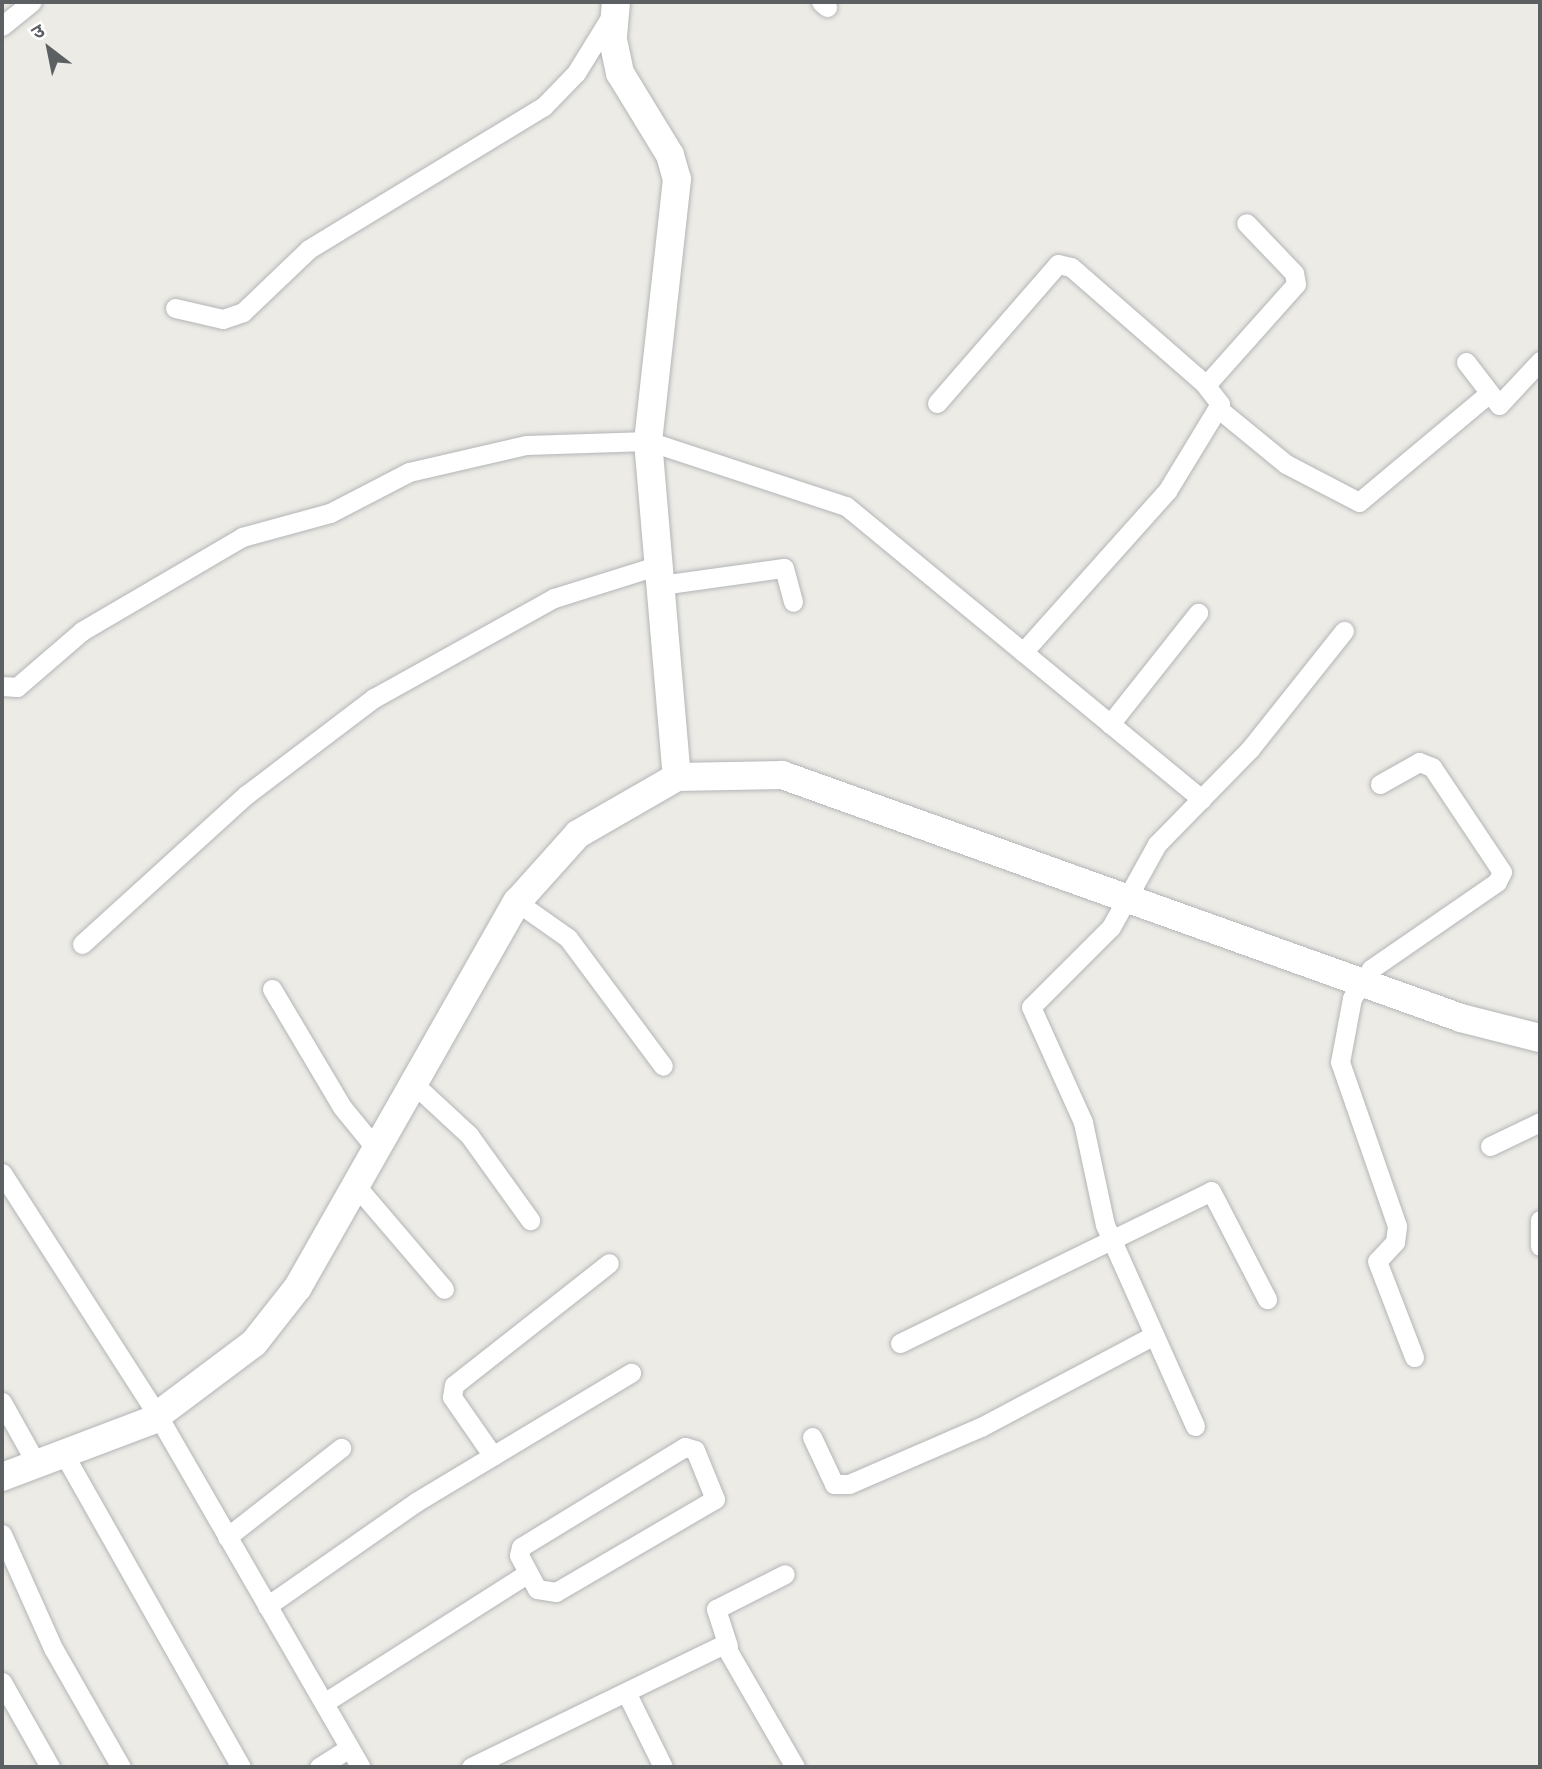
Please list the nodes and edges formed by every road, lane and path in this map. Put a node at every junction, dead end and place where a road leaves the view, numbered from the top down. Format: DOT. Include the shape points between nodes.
graph roads {
  1 [pos="32,2"];
  2 [pos="619,5"];
  3 [pos="2,26"];
  4 [pos="1246,223"];
  5 [pos="175,308"];
  6 [pos="1540,361"];
  7 [pos="1466,362"];
  8 [pos="1206,385"];
  9 [pos="1488,394"];
  10 [pos="937,403"];
  11 [pos="1220,410"];
  12 [pos="648,441"];
  13 [pos="660,575"];
  14 [pos="793,602"];
  15 [pos="1198,613"];
  16 [pos="1344,631"];
  17 [pos="1023,652"];
  18 [pos="2,686"];
  19 [pos="1110,724"];
  20 [pos="677,777"];
  21 [pos="1380,784"];
  22 [pos="1202,799"];
  23 [pos="1123,903"];
  24 [pos="529,910"];
  25 [pos="82,944"];
  26 [pos="272,989"];
  27 [pos="1357,989"];
  28 [pos="1540,1038"];
  29 [pos="663,1066"];
  30 [pos="425,1093"];
  31 [pos="1540,1122"];
  32 [pos="1490,1146"];
  33 [pos="377,1151"];
  34 [pos="2,1173"];
  35 [pos="366,1196"];
  36 [pos="530,1220"];
  37 [pos="1540,1220"];
  38 [pos="1110,1236"];
  39 [pos="1540,1246"];
  40 [pos="609,1263"];
  41 [pos="444,1289"];
  42 [pos="1266,1299"];
  43 [pos="1153,1335"];
  44 [pos="900,1343"];
  45 [pos="1413,1357"];
  46 [pos="631,1373"];
  47 [pos="2,1402"];
  48 [pos="1195,1426"];
  49 [pos="165,1431"];
  50 [pos="812,1437"];
  51 [pos="341,1448"];
  52 [pos="493,1456"];
  53 [pos="37,1465"];
  54 [pos="71,1468"];
  55 [pos="2,1477"];
  56 [pos="2,1534"];
  57 [pos="227,1536"];
  58 [pos="528,1573"];
  59 [pos="785,1574"];
  60 [pos="267,1606"];
  61 [pos="728,1646"];
  62 [pos="2,1682"];
  63 [pos="627,1694"];
  64 [pos="324,1703"];
  65 [pos="350,1748"];
  66 [pos="50,1767"];
  67 [pos="121,1767"];
  68 [pos="241,1767"];
  69 [pos="318,1767"];
  70 [pos="361,1767"];
  71 [pos="471,1767"];
  72 [pos="663,1767"];
  73 [pos="795,1767"];
  1 -- 3 [label="street"];
  2 -- 5 [label="street" via="576,73 543,107 310,249 243,312 223,319"];
  2 -- 12 [label="street" via="620,73 670,155 677,179"];
  4 -- 8 [label="street" via="1294,273 1296,284"];
  6 -- 9 [label="street" via="1502,404"];
  7 -- 9 [label="street"];
  8 -- 10 [label="street" via="1071,267 1058,264"];
  8 -- 11 [label="street"];
  9 -- 11 [label="street" via="1359,502 1286,464"];
  11 -- 17 [label="street" via="1167,491"];
  12 -- 13 [label="street"];
  12 -- 17 [label="street" via="728,471 839,502"];
  12 -- 18 [label="street" via="526,445 409,472 330,513 243,537 82,631 17,687"];
  13 -- 14 [label="street" via="784,568"];
  13 -- 20 [label="street"];
  13 -- 25 [label="street" via="554,598 374,698 246,795"];
  15 -- 19 [label="street"];
  16 -- 22 [label="street"];
  17 -- 19 [label="street"];
  19 -- 22 [label="street"];
  20 -- 23 [label="street" via="782,775"];
  20 -- 24 [label="street" via="578,834"];
  21 -- 27 [label="street" via="1419,762 1432,767 1502,877 1382,959"];
  22 -- 23 [label="street" via="1157,844"];
  23 -- 27 [label="street"];
  23 -- 38 [label="street" via="1031,1007 1083,1122"];
  24 -- 29 [label="street" via="568,938"];
  24 -- 30 [label="street"];
  26 -- 33 [label="street" via="342,1107"];
  27 -- 28 [label="street"];
  27 -- 45 [label="street" via="1340,1067 1397,1226 1395,1242 1377,1261"];
  30 -- 33 [label="street"];
  30 -- 36 [label="street" via="485,1155"];
  31 -- 32 [label="street"];
  33 -- 35 [label="street"];
  34 -- 49 [label="street"];
  35 -- 41 [label="street"];
  35 -- 49 [label="street" via="254,1343"];
  37 -- 39 [label="street"];
  38 -- 42 [label="street" via="1215,1192"];
  38 -- 43 [label="street"];
  38 -- 44 [label="street"];
  40 -- 52 [label="street" via="452,1389"];
  43 -- 48 [label="street"];
  43 -- 50 [label="street" via="981,1427 849,1484 834,1484"];
  46 -- 52 [label="street"];
  47 -- 53 [label="street"];
  49 -- 54 [label="street"];
  49 -- 57 [label="street"];
  51 -- 57 [label="street"];
  52 -- 60 [label="street"];
  53 -- 54 [label="street"];
  53 -- 55 [label="street"];
  54 -- 68 [label="street"];
  56 -- 67 [label="street" via="53,1648"];
  57 -- 60 [label="street"];
  58 -- 58 [label="street" via="519,1555 525,1544 685,1447 695,1450 715,1499 556,1592 542,1593"];
  58 -- 64 [label="street"];
  59 -- 61 [label="street" via="716,1609"];
  60 -- 64 [label="street"];
  61 -- 63 [label="street"];
  61 -- 73 [label="street"];
  62 -- 66 [label="street"];
  63 -- 71 [label="street"];
  63 -- 72 [label="street"];
  64 -- 65 [label="street"];
  65 -- 69 [label="street"];
  65 -- 70 [label="street"];
}
